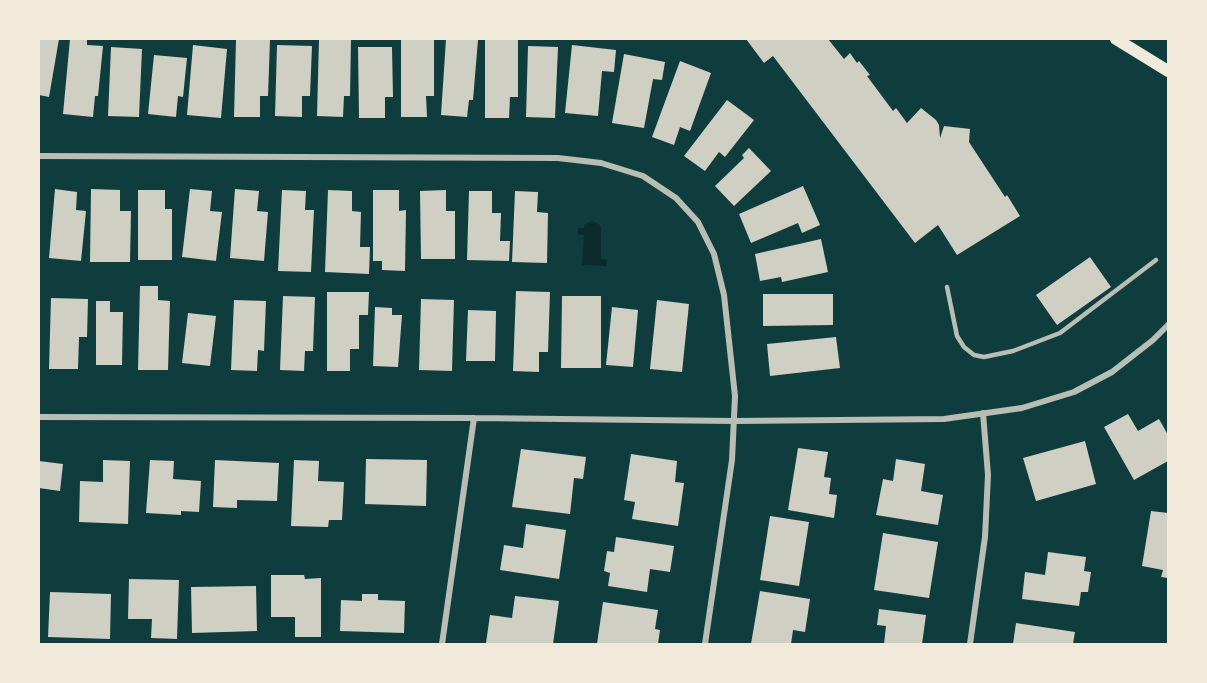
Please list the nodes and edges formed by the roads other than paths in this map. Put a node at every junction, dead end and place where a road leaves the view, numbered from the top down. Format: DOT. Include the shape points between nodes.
graph roads {
  1 [pos="1116,39"];
  2 [pos="1168,70"];
  3 [pos="39,156"];
  4 [pos="1156,260"];
  5 [pos="947,287"];
  6 [pos="1168,325"];
  7 [pos="983,413"];
  8 [pos="39,417"];
  9 [pos="474,418"];
  10 [pos="734,421"];
  11 [pos="442,644"];
  12 [pos="705,644"];
  13 [pos="970,644"];
  1 -- 2 [label="main road"];
  3 -- 10 [label="street" via="558,158 601,163 643,176 676,198 698,222 714,254 724,295"];
  4 -- 5 [label="lane" via="1060,333 1013,351 984,357 974,355 957,336"];
  6 -- 7 [label="street" via="1112,372 1074,392 1022,408"];
  7 -- 10 [label="street" via="944,419"];
  7 -- 13 [label="street" via="988,475 986,526"];
  8 -- 9 [label="street"];
  9 -- 10 [label="street"];
  9 -- 11 [label="street"];
  10 -- 12 [label="street" via="732,460"];
}
